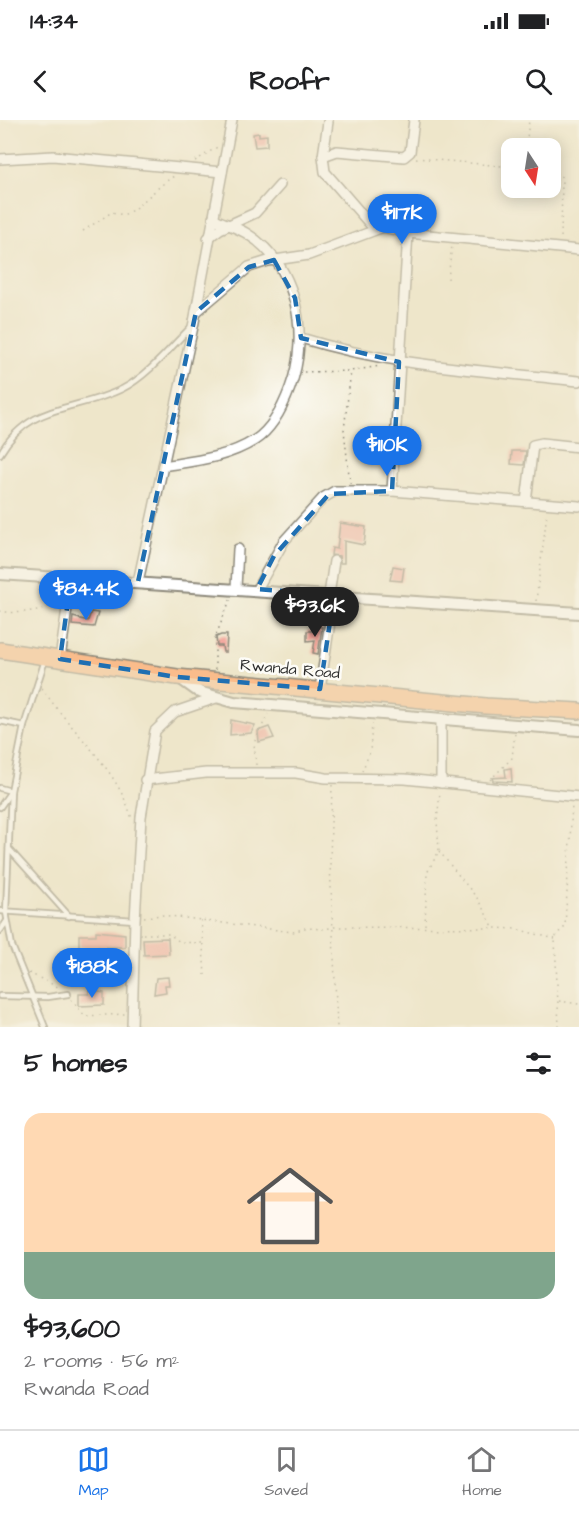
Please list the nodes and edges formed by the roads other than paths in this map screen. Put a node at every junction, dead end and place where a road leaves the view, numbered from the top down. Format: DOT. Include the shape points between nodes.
graph roads {
  1 [pos="232,120"];
  2 [pos="414,120"];
  3 [pos="328,122"];
  4 [pos="323,156"];
  5 [pos="0,159"];
  6 [pos="222,172"];
  7 [pos="280,185"];
  8 [pos="213,218"];
  9 [pos="228,225"];
  10 [pos="381,228"];
  11 [pos="408,233"];
  12 [pos="208,238"];
  13 [pos="579,250"];
  14 [pos="274,260"];
  15 [pos="196,312"];
  16 [pos="194,322"];
  17 [pos="301,338"];
  18 [pos="399,362"];
  19 [pos="579,381"];
  20 [pos="579,447"];
  21 [pos="0,454"];
  22 [pos="162,466"];
  23 [pos="392,491"];
  24 [pos="528,502"];
  25 [pos="579,506"];
  26 [pos="238,549"];
  27 [pos="334,561"];
  28 [pos="0,574"];
  29 [pos="71,579"];
  30 [pos="138,582"];
  31 [pos="235,588"];
  32 [pos="257,589"];
  33 [pos="331,595"];
  34 [pos="579,613"];
  35 [pos="0,650"];
  36 [pos="53,658"];
  37 [pos="177,677"];
  38 [pos="320,689"];
  39 [pos="216,698"];
  40 [pos="579,711"];
  41 [pos="441,720"];
  42 [pos="0,721"];
  43 [pos="24,726"];
  44 [pos="579,730"];
  45 [pos="145,780"];
  46 [pos="441,783"];
  47 [pos="0,788"];
  48 [pos="11,791"];
  49 [pos="577,797"];
  50 [pos="0,807"];
  51 [pos="9,849"];
  52 [pos="3,912"];
  53 [pos="69,916"];
  54 [pos="135,920"];
  55 [pos="7,921"];
  56 [pos="0,930"];
  57 [pos="68,994"];
  58 [pos="0,996"];
  59 [pos="32,997"];
  60 [pos="45,1027"];
  61 [pos="132,1027"];
  1 -- 6 [label="street"];
  2 -- 4 [label="street" via="406,157 337,151"];
  3 -- 4 [label="street"];
  4 -- 10 [label="street" via="328,176 362,216"];
  5 -- 6 [label="street" via="53,156"];
  6 -- 8 [label="street"];
  7 -- 9 [label="street" via="255,213"];
  8 -- 9 [label="street"];
  8 -- 12 [label="street"];
  9 -- 12 [label="street"];
  9 -- 14 [label="street" via="246,233"];
  10 -- 11 [label="street"];
  10 -- 14 [label="street" via="309,255"];
  11 -- 13 [label="street"];
  11 -- 18 [label="street"];
  12 -- 15 [label="street"];
  14 -- 15 [label="street" via="249,267"];
  14 -- 17 [label="street" via="295,298"];
  15 -- 16 [label="street"];
  16 -- 21 [label="lane" via="129,385 32,420 17,429"];
  16 -- 22 [label="street"];
  17 -- 18 [label="street"];
  17 -- 22 [label="street" via="283,405 256,439 215,457"];
  18 -- 19 [label="street"];
  18 -- 23 [label="street"];
  20 -- 24 [label="street" via="542,443 533,446"];
  22 -- 30 [label="street"];
  23 -- 24 [label="street"];
  23 -- 32 [label="street" via="329,494 284,541"];
  24 -- 25 [label="street"];
  26 -- 31 [label="street"];
  27 -- 33 [label="street"];
  28 -- 29 [label="street"];
  29 -- 30 [label="street"];
  29 -- 36 [label="street"];
  30 -- 31 [label="street"];
  31 -- 32 [label="street"];
  32 -- 33 [label="street"];
  33 -- 34 [label="street"];
  33 -- 38 [label="street"];
  35 -- 36 [label="highway, Rwanda Road"];
  36 -- 37 [label="highway, Rwanda Road"];
  36 -- 43 [label="lane" via="38,682"];
  37 -- 38 [label="highway, Rwanda Road"];
  37 -- 39 [label="street"];
  38 -- 40 [label="highway, Rwanda Road"];
  39 -- 41 [label="street"];
  39 -- 45 [label="street" via="188,706 163,720 155,731"];
  41 -- 44 [label="street"];
  41 -- 46 [label="street"];
  42 -- 43 [label="lane"];
  43 -- 48 [label="lane"];
  45 -- 46 [label="street" via="206,773 296,773"];
  45 -- 54 [label="street"];
  46 -- 49 [label="street"];
  47 -- 48 [label="lane"];
  48 -- 50 [label="lane"];
  48 -- 51 [label="lane"];
  51 -- 52 [label="lane"];
  51 -- 53 [label="lane"];
  52 -- 53 [label="lane"];
  52 -- 55 [label="lane"];
  53 -- 54 [label="lane"];
  54 -- 61 [label="street"];
  55 -- 56 [label="lane"];
  55 -- 59 [label="lane"];
  57 -- 59 [label="lane"];
  58 -- 59 [label="lane"];
  59 -- 60 [label="lane"];
}
